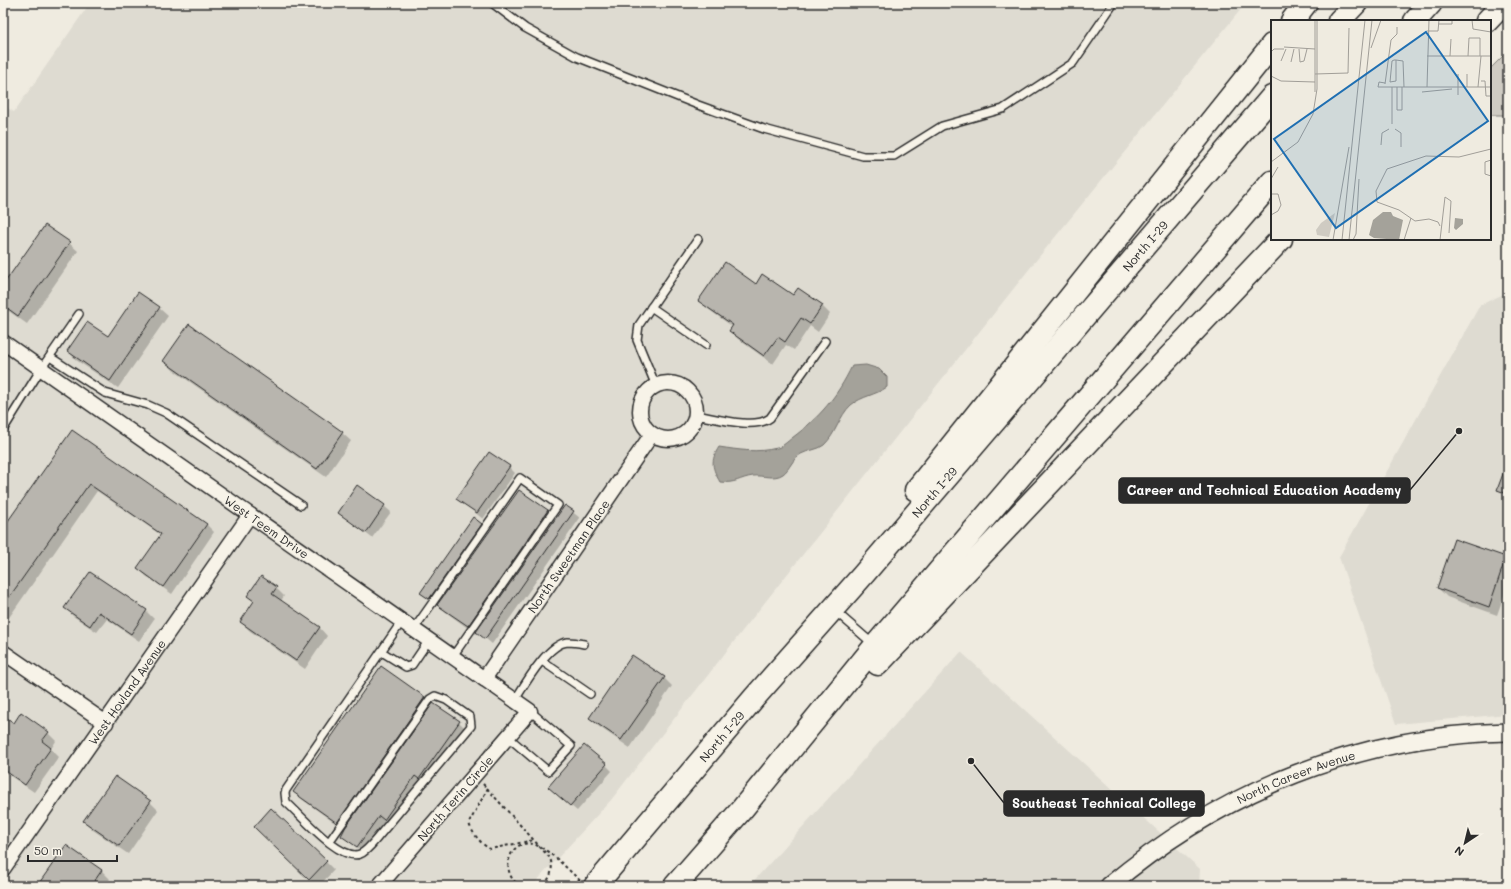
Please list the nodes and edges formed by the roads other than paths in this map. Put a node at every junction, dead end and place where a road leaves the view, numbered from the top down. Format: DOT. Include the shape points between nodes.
graph roads {
  1 [pos="492,3"];
  2 [pos="1114,3"];
  3 [pos="1306,3"];
  4 [pos="1356,3"];
  5 [pos="1432,3"];
  6 [pos="1504,3"];
  7 [pos="1293,20"];
  8 [pos="1341,20"];
  9 [pos="1416,20"];
  10 [pos="1488,20"];
  11 [pos="1271,46"];
  12 [pos="1271,98"];
  13 [pos="1271,183"];
  14 [pos="698,239"];
  15 [pos="1280,240"];
  16 [pos="651,307"];
  17 [pos="79,314"];
  18 [pos="825,341"];
  19 [pos="3,342"];
  20 [pos="706,345"];
  21 [pos="50,357"];
  22 [pos="41,369"];
  23 [pos="656,386"];
  24 [pos="105,393"];
  25 [pos="95,406"];
  26 [pos="696,415"];
  27 [pos="3,430"];
  28 [pos="652,434"];
  29 [pos="301,505"];
  30 [pos="250,515"];
  31 [pos="832,609"];
  32 [pos="402,621"];
  33 [pos="414,629"];
  34 [pos="429,640"];
  35 [pos="584,644"];
  36 [pos="875,646"];
  37 [pos="3,652"];
  38 [pos="382,652"];
  39 [pos="453,656"];
  40 [pos="542,661"];
  41 [pos="484,678"];
  42 [pos="590,694"];
  43 [pos="754,698"];
  44 [pos="515,700"];
  45 [pos="530,711"];
  46 [pos="106,724"];
  47 [pos="1508,732"];
  48 [pos="508,737"];
  49 [pos="743,808"];
  50 [pos="329,842"];
  51 [pos="3,869"];
  52 [pos="379,886"];
  53 [pos="595,886"];
  54 [pos="675,886"];
  55 [pos="1109,886"];
  1 -- 2 [label="lane" via="525,28 577,57 698,105 764,129 863,156 894,156 942,126 1003,109 1073,63"];
  3 -- 7 [label="highway"];
  4 -- 8 [label="highway"];
  5 -- 9 [label="highway"];
  6 -- 10 [label="highway"];
  11 -- 43 [label="highway" via="869,549"];
  12 -- 31 [label="highway, North I-29"];
  13 -- 36 [label="highway"];
  14 -- 16 [label="lane"];
  15 -- 49 [label="highway"];
  16 -- 20 [label="lane"];
  16 -- 23 [label="lane" via="639,325 636,340"];
  17 -- 21 [label="lane"];
  18 -- 26 [label="lane" via="766,421 754,424"];
  19 -- 22 [label="street, West Teem Drive"];
  21 -- 22 [label="lane"];
  21 -- 24 [label="lane"];
  22 -- 25 [label="street, West Teem Drive"];
  22 -- 27 [label="lane"];
  23 -- 26 [label="street" via="670,383 686,390 692,397"];
  23 -- 28 [label="street" via="645,394 639,411 645,428"];
  24 -- 25 [label="lane"];
  24 -- 29 [label="lane" via="166,413"];
  25 -- 30 [label="street, West Teem Drive"];
  26 -- 28 [label="street" via="690,428 679,437 661,438"];
  28 -- 41 [label="street, North Sweetman Place"];
  30 -- 32 [label="street, West Teem Drive"];
  30 -- 46 [label="street, West Hovland Avenue"];
  31 -- 36 [label="lane"];
  31 -- 43 [label="highway, North I-29"];
  32 -- 33 [label="street, West Teem Drive"];
  32 -- 38 [label="lane"];
  33 -- 34 [label="street, West Teem Drive"];
  33 -- 39 [label="lane" via="520,478 552,500 558,505"];
  34 -- 38 [label="lane" via="412,665 406,668"];
  34 -- 39 [label="street, West Teem Drive"];
  35 -- 40 [label="lane" via="568,642 559,645"];
  36 -- 49 [label="highway"];
  37 -- 46 [label="street"];
  38 -- 50 [label="lane" via="285,793 286,802"];
  39 -- 41 [label="street, West Teem Drive"];
  40 -- 42 [label="lane"];
  40 -- 44 [label="lane"];
  41 -- 44 [label="street, West Teem Drive"];
  43 -- 53 [label="highway, North I-29"];
  44 -- 45 [label="street, West Teem Drive"];
  45 -- 48 [label="street, North Terin Circle"];
  45 -- 48 [label="lane" via="571,746 548,771"];
  46 -- 51 [label="street, West Hovland Avenue"];
  47 -- 55 [label="street, North Career Avenue" via="1438,736 1396,744 1298,772 1239,799 1184,830 1131,867"];
  48 -- 52 [label="street, North Terin Circle"];
  49 -- 54 [label="highway"];
  50 -- 50 [label="lane" via="346,853 355,856 361,854 378,838 471,726 470,717 439,697 430,699"];
}
